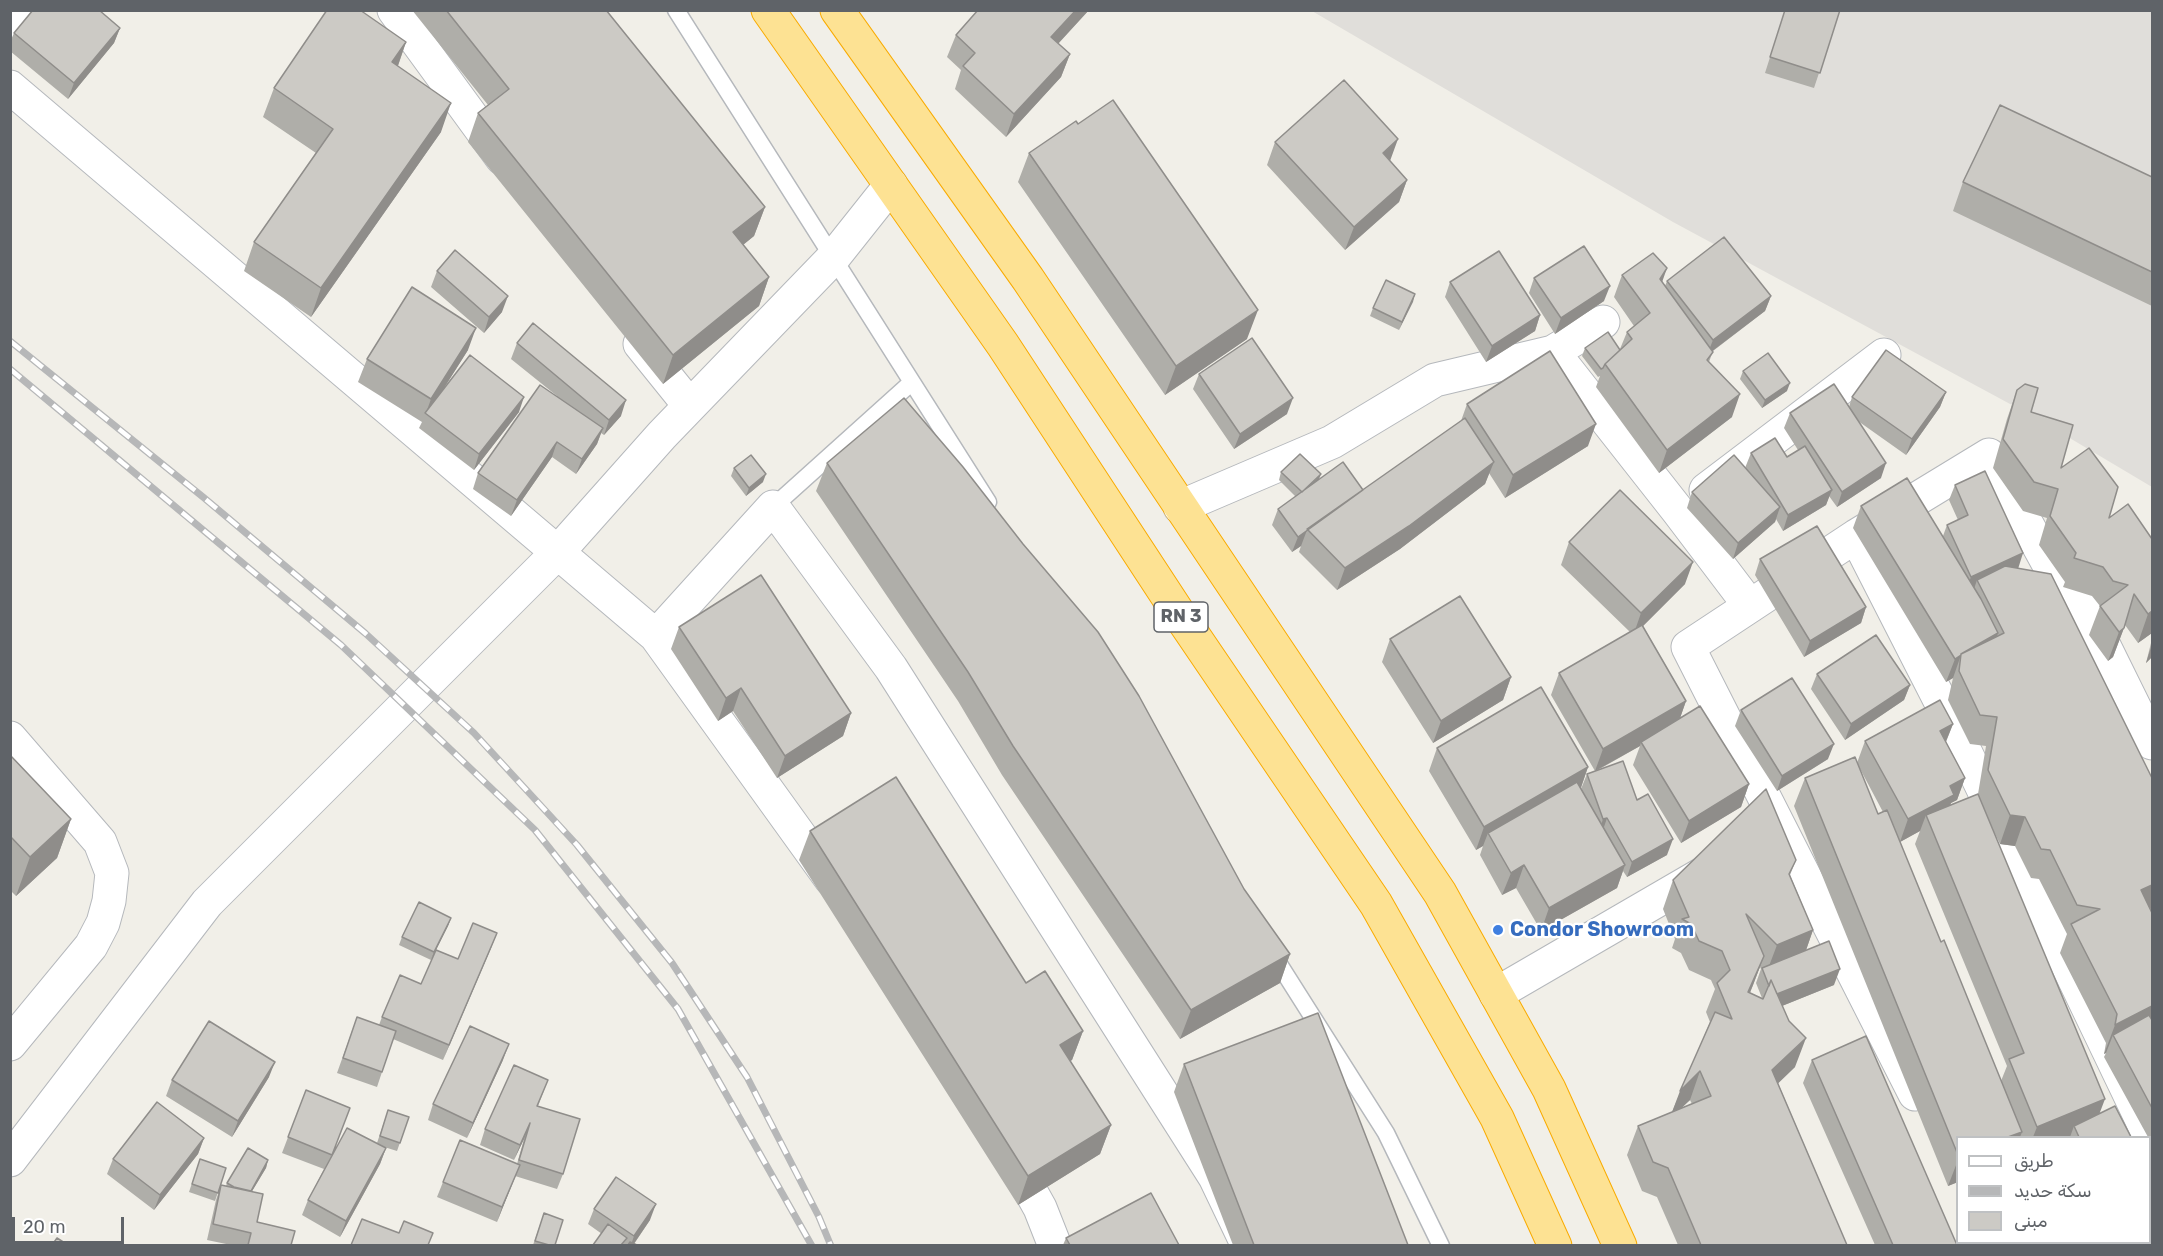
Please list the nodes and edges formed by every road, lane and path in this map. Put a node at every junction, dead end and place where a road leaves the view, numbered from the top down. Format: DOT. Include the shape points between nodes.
graph roads {
  1 [pos="28,10"];
  2 [pos="394,10"];
  3 [pos="676,10"];
  4 [pos="768,10"];
  5 [pos="837,10"];
  6 [pos="10,31"];
  7 [pos="10,87"];
  8 [pos="520,183"];
  9 [pos="891,185"];
  10 [pos="833,258"];
  11 [pos="1603,322"];
  12 [pos="624,325"];
  13 [pos="1553,352"];
  14 [pos="1884,355"];
  15 [pos="912,382"];
  16 [pos="690,406"];
  17 [pos="773,507"];
  18 [pos="1180,507"];
  19 [pos="1678,511"];
  20 [pos="998,519"];
  21 [pos="1856,536"];
  22 [pos="557,553"];
  23 [pos="1750,606"];
  24 [pos="656,636"];
  25 [pos="10,738"];
  26 [pos="2152,743"];
  27 [pos="1791,823"];
  28 [pos="850,904"];
  29 [pos="1266,944"];
  30 [pos="1496,994"];
  31 [pos="10,1044"];
  32 [pos="1931,1125"];
  33 [pos="995,1129"];
  34 [pos="2149,1136"];
  35 [pos="10,1160"];
  36 [pos="1055,1245"];
  37 [pos="1248,1245"];
  38 [pos="1441,1245"];
  39 [pos="1555,1245"];
  40 [pos="1620,1245"];
  1 -- 6 [label="street"];
  2 -- 8 [label="street"];
  3 -- 10 [label="lane"];
  4 -- 9 [label="highway, RN 3"];
  5 -- 18 [label="highway" via="1028,279"];
  7 -- 22 [label="street"];
  9 -- 10 [label="street"];
  9 -- 39 [label="highway, RN 3" via="1003,345 1376,904 1497,1118"];
  10 -- 15 [label="lane"];
  10 -- 16 [label="street"];
  11 -- 13 [label="street"];
  12 -- 16 [label="street"];
  13 -- 18 [label="street" via="1435,380 1332,442"];
  13 -- 19 [label="street"];
  14 -- 19 [label="street"];
  15 -- 17 [label="lane"];
  15 -- 20 [label="lane"];
  16 -- 22 [label="street"];
  17 -- 24 [label="street"];
  17 -- 37 [label="street" via="891,668 1215,1177"];
  18 -- 30 [label="highway" via="1440,893"];
  19 -- 23 [label="street"];
  21 -- 23 [label="street"];
  21 -- 26 [label="street" via="1989,455 2053,572 2079,595"];
  21 -- 34 [label="street" via="1941,729"];
  22 -- 24 [label="street"];
  22 -- 35 [label="street" via="207,903"];
  23 -- 27 [label="street" via="1688,647"];
  24 -- 28 [label="street"];
  25 -- 31 [label="street" via="100,842 112,873 103,923 91,946"];
  27 -- 30 [label="street"];
  27 -- 32 [label="street"];
  29 -- 38 [label="lane" via="1386,1133"];
  30 -- 40 [label="highway" via="1549,1089"];
  33 -- 36 [label="street" via="1040,1208"];
}
